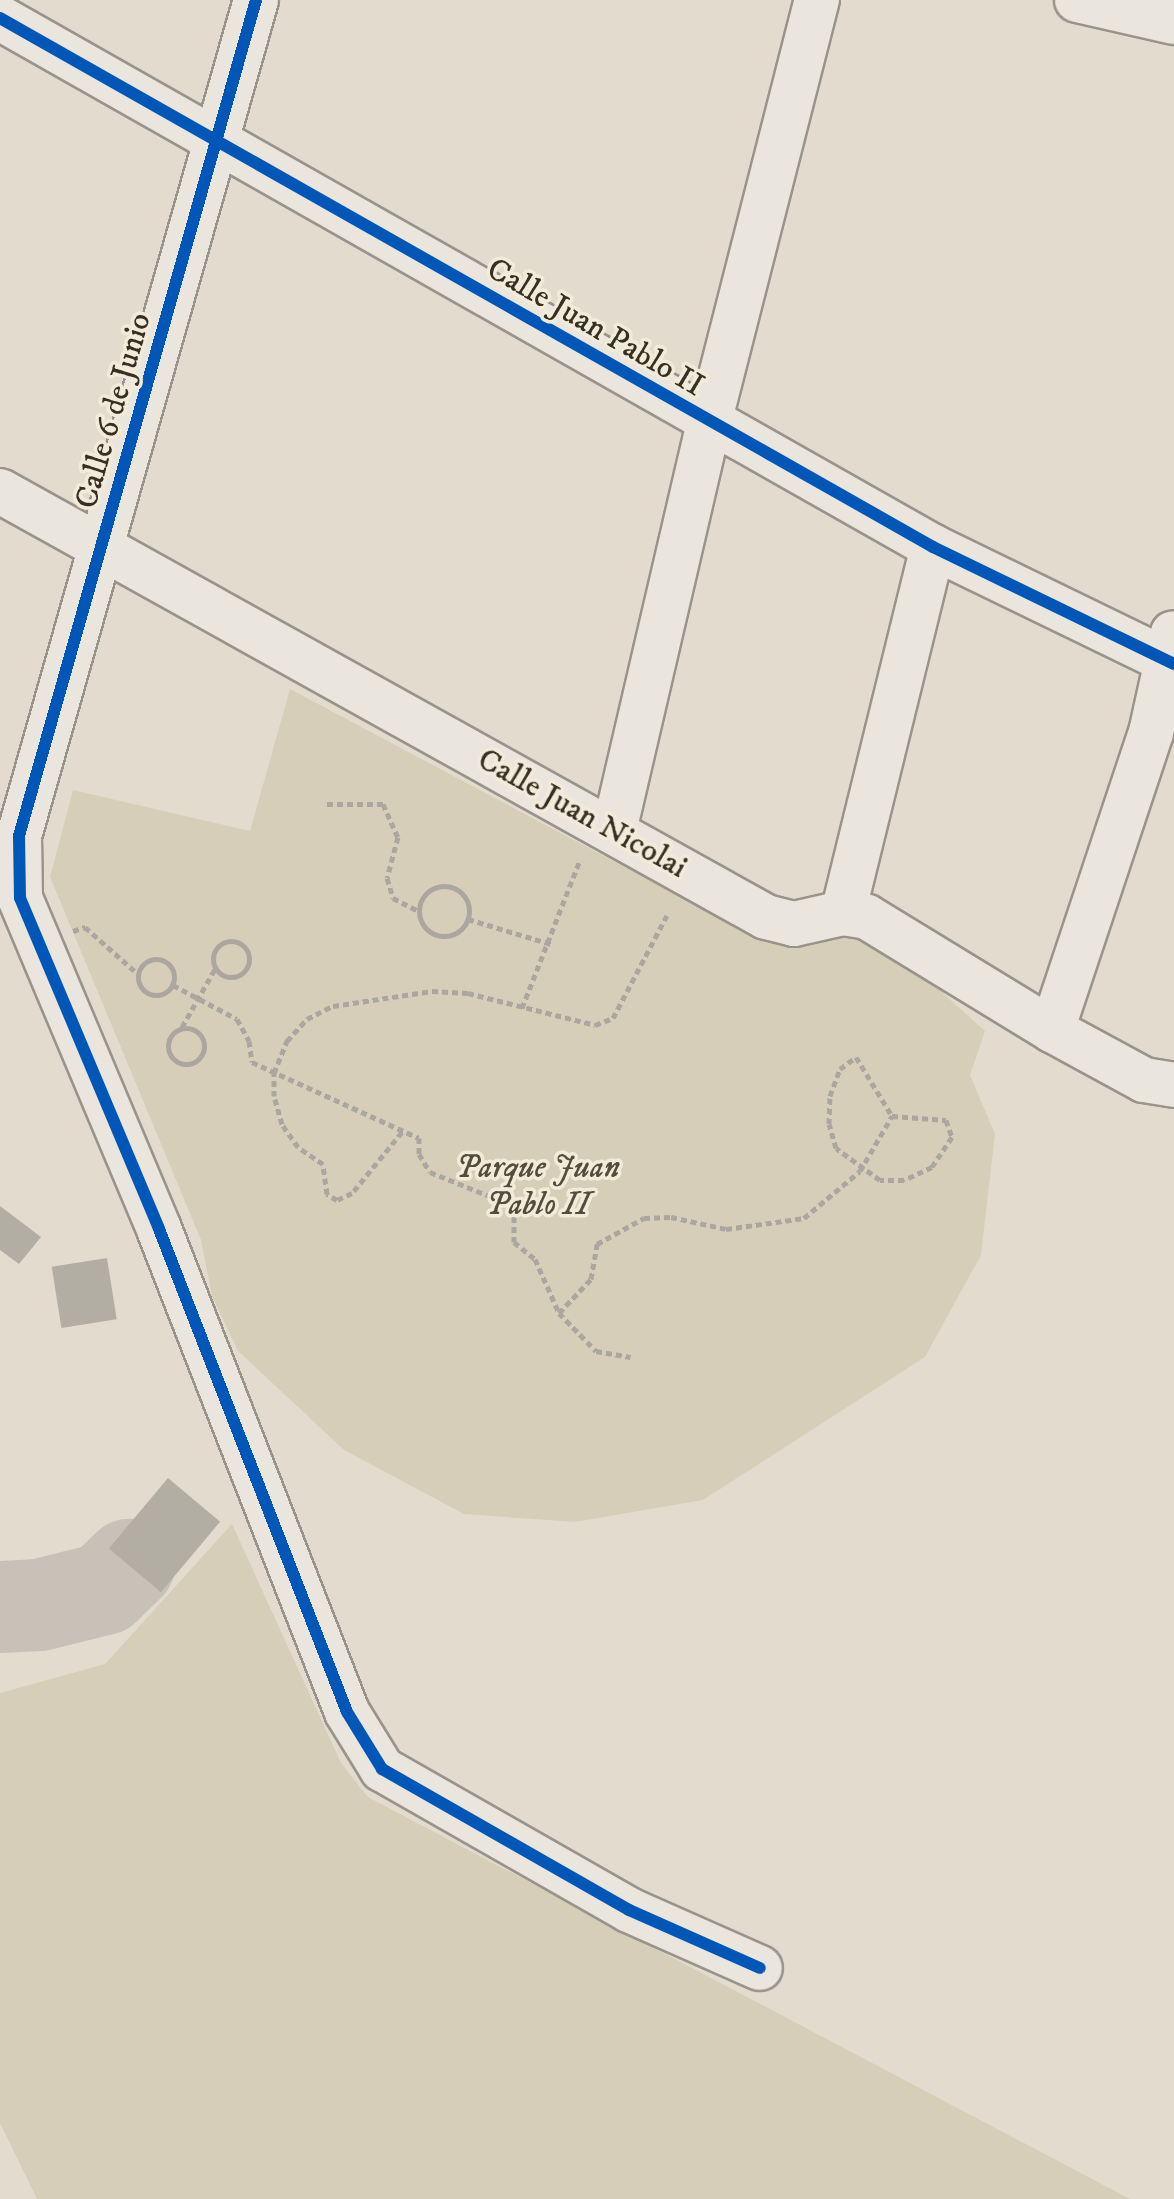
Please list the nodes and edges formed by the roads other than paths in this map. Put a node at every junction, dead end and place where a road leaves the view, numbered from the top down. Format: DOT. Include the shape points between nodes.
graph roads {
  1 [pos="256,0"];
  2 [pos="817,0"];
  3 [pos="1077,0"];
  4 [pos="0,18"];
  5 [pos="1174,22"];
  6 [pos="218,143"];
  7 [pos="709,423"];
  8 [pos="0,491"];
  9 [pos="102,546"];
  10 [pos="933,547"];
  11 [pos="1172,652"];
  12 [pos="614,831"];
  13 [pos="843,913"];
  14 [pos="1052,1030"];
  15 [pos="1174,1085"];
  16 [pos="760,1968"];
  1 -- 6 [label="street, Calle 6 de Junio"];
  2 -- 7 [label="street"];
  3 -- 5 [label="street"];
  4 -- 6 [label="street, Calle Juan Pablo II"];
  6 -- 7 [label="street, Calle Juan Pablo II"];
  6 -- 9 [label="street, Calle 6 de Junio"];
  7 -- 10 [label="street, Calle Juan Pablo II"];
  7 -- 12 [label="street"];
  8 -- 9 [label="street, Calle Juan Nicolai"];
  9 -- 12 [label="street, Calle Juan Nicolai"];
  9 -- 16 [label="street, Calle 6 de Junio" via="19,836 20,898 159,1229 347,1712 382,1769 629,1910"];
  10 -- 11 [label="street, Calle Juan Pablo II"];
  10 -- 13 [label="street"];
  11 -- 14 [label="street" via="1151,733"];
  12 -- 13 [label="street, Calle Juan Nicolai" via="766,917 794,924"];
  13 -- 14 [label="street" via="867,917"];
  14 -- 15 [label="street" via="1144,1080"];
}
